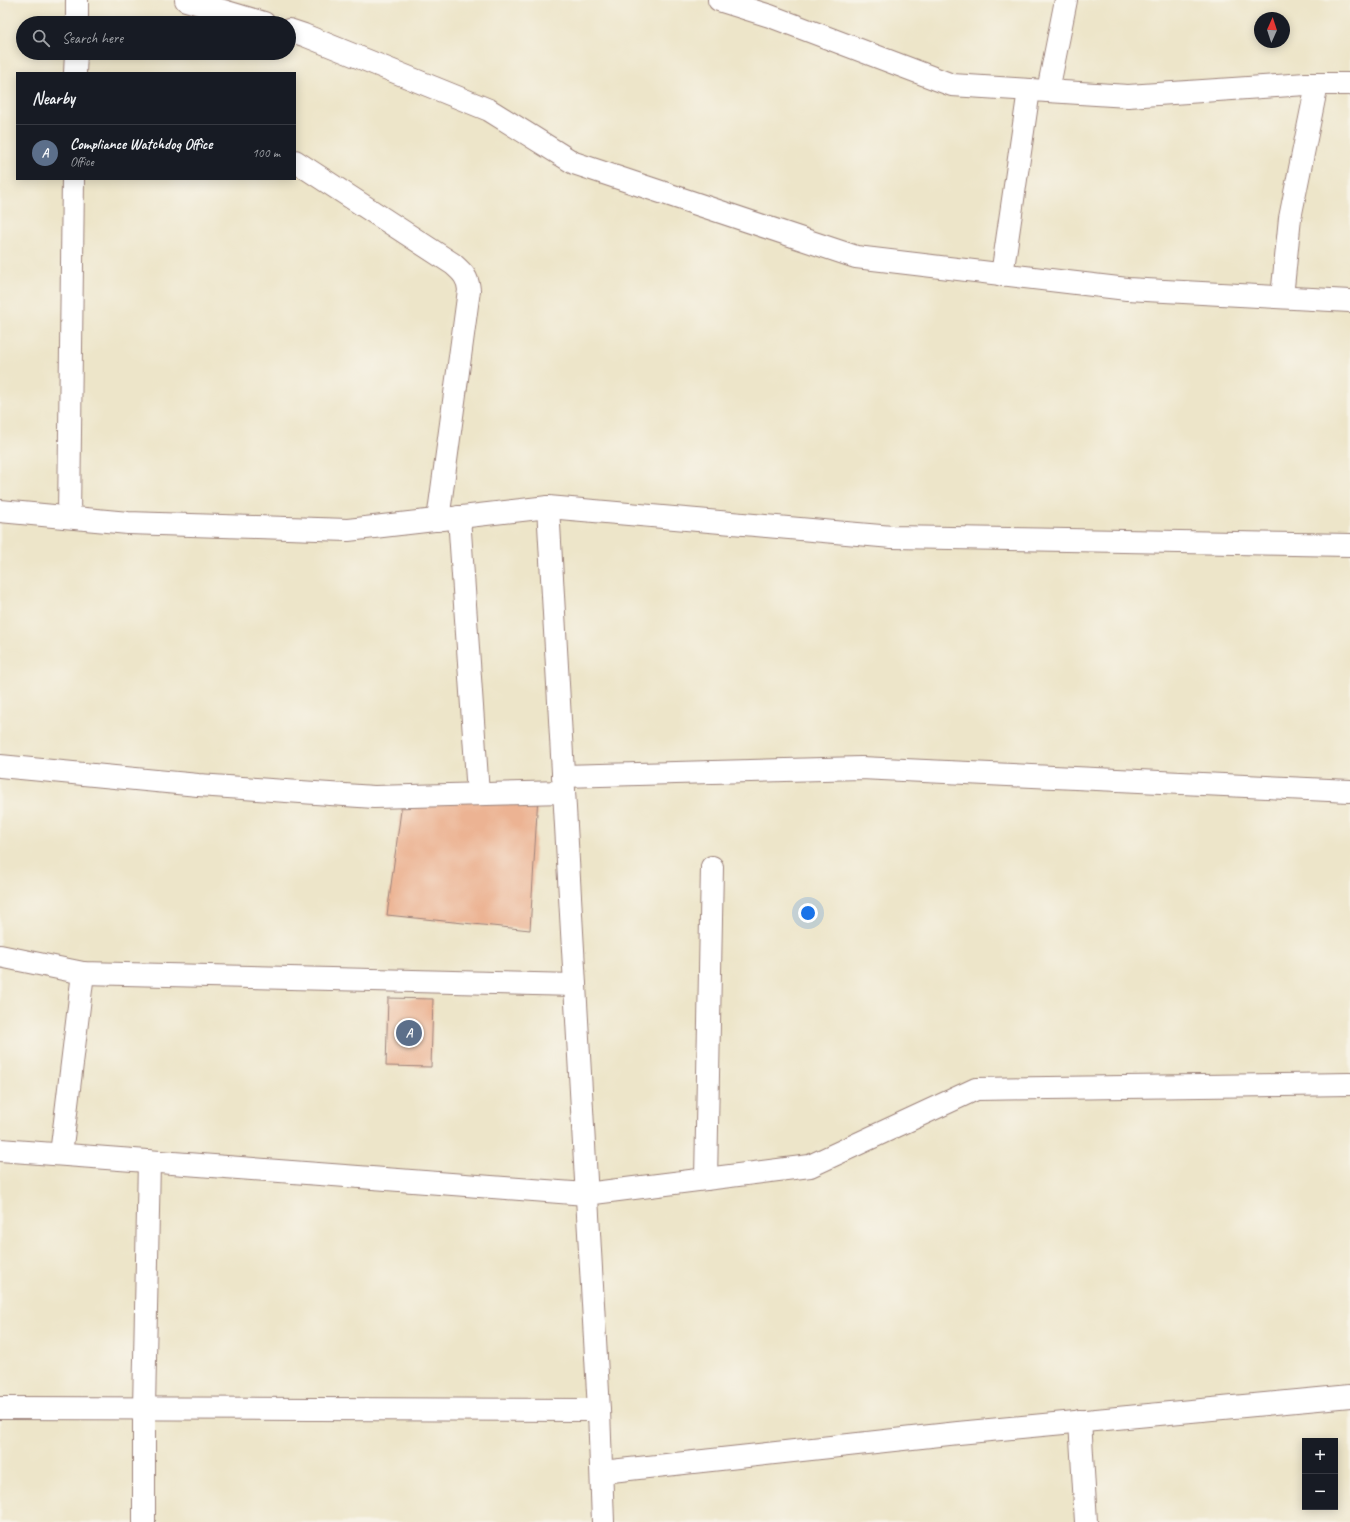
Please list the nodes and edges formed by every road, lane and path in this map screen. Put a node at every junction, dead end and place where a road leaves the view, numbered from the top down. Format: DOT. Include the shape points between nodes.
graph roads {
  1 [pos="77,0"];
  2 [pos="186,0"];
  3 [pos="719,0"];
  4 [pos="1061,2"];
  5 [pos="779,9"];
  6 [pos="76,16"];
  7 [pos="240,16"];
  8 [pos="296,32"];
  9 [pos="76,60"];
  10 [pos="75,72"];
  11 [pos="1317,84"];
  12 [pos="1350,84"];
  13 [pos="1039,91"];
  14 [pos="296,162"];
  15 [pos="73,180"];
  16 [pos="1002,275"];
  17 [pos="1282,298"];
  18 [pos="1350,301"];
  19 [pos="548,507"];
  20 [pos="0,511"];
  21 [pos="69,517"];
  22 [pos="449,519"];
  23 [pos="1350,545"];
  24 [pos="0,766"];
  25 [pos="564,784"];
  26 [pos="1350,791"];
  27 [pos="478,794"];
  28 [pos="712,866"];
  29 [pos="0,956"];
  30 [pos="83,973"];
  31 [pos="575,985"];
  32 [pos="1350,1084"];
  33 [pos="0,1150"];
  34 [pos="62,1154"];
  35 [pos="149,1161"];
  36 [pos="706,1179"];
  37 [pos="586,1194"];
  38 [pos="1350,1396"];
  39 [pos="0,1408"];
  40 [pos="144,1408"];
  41 [pos="599,1410"];
  42 [pos="1080,1421"];
  43 [pos="602,1472"];
  44 [pos="144,1522"];
  45 [pos="604,1522"];
  46 [pos="1086,1522"];
  1 -- 6 [label="street"];
  2 -- 7 [label="street"];
  3 -- 5 [label="street"];
  4 -- 13 [label="street"];
  5 -- 13 [label="street" via="952,85"];
  8 -- 16 [label="street" via="489,110 574,163 856,257"];
  9 -- 10 [label="street"];
  11 -- 12 [label="street"];
  11 -- 13 [label="street" via="1128,96"];
  11 -- 17 [label="street" via="1290,218"];
  13 -- 16 [label="street"];
  14 -- 22 [label="street" via="453,264 468,281"];
  15 -- 21 [label="street"];
  16 -- 17 [label="street" via="1126,289"];
  17 -- 18 [label="street"];
  19 -- 22 [label="street"];
  19 -- 23 [label="street" via="892,537"];
  19 -- 25 [label="street"];
  20 -- 21 [label="street"];
  21 -- 22 [label="street" via="128,523 348,530"];
  22 -- 27 [label="street"];
  24 -- 27 [label="street" via="198,785 374,797"];
  25 -- 26 [label="street" via="861,768"];
  25 -- 27 [label="street"];
  25 -- 31 [label="street"];
  28 -- 36 [label="street"];
  29 -- 30 [label="street"];
  30 -- 31 [label="street"];
  30 -- 34 [label="street"];
  31 -- 37 [label="street"];
  32 -- 36 [label="street" via="976,1089 810,1166"];
  33 -- 34 [label="street"];
  34 -- 35 [label="street"];
  35 -- 37 [label="street"];
  35 -- 40 [label="street"];
  36 -- 37 [label="street"];
  37 -- 41 [label="street"];
  38 -- 42 [label="street"];
  39 -- 40 [label="street"];
  40 -- 41 [label="street"];
  40 -- 44 [label="street"];
  41 -- 43 [label="street"];
  42 -- 43 [label="street"];
  42 -- 46 [label="street"];
  43 -- 45 [label="street"];
}
